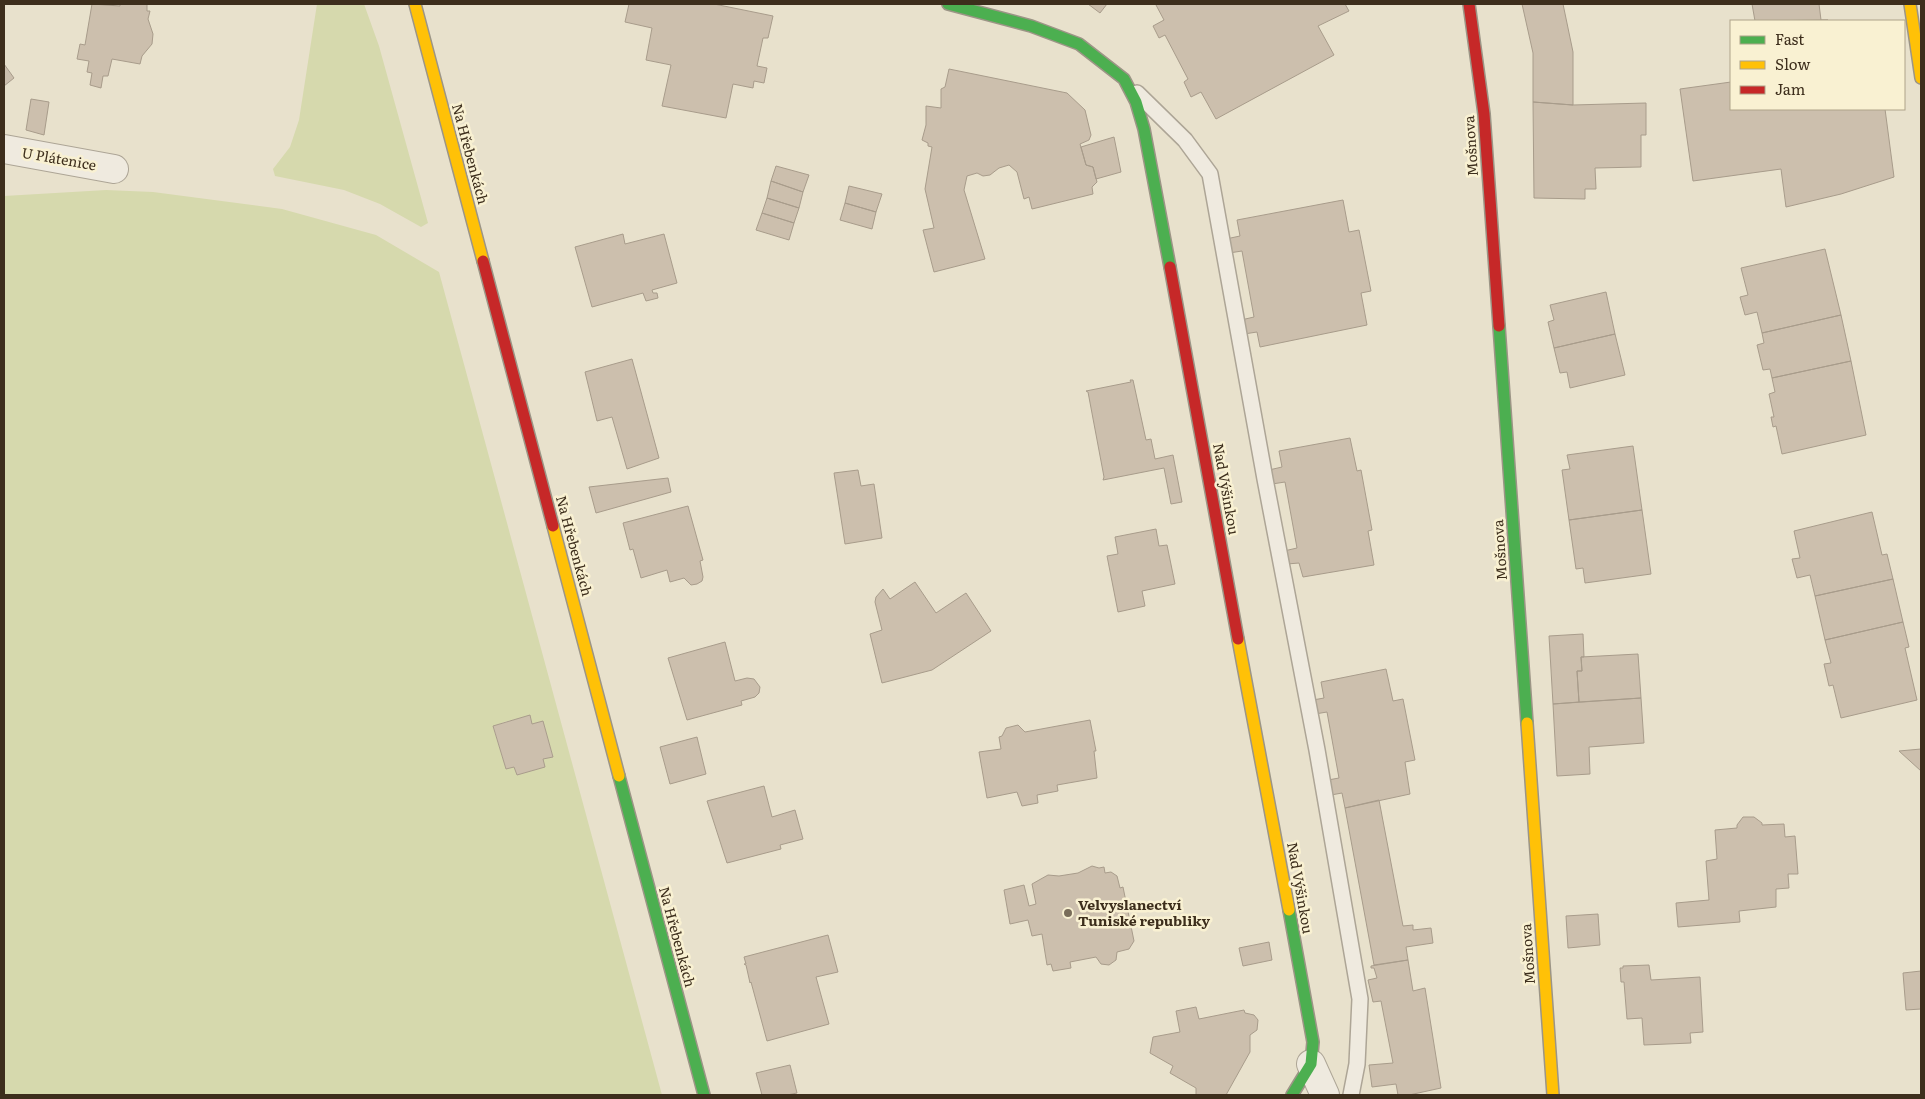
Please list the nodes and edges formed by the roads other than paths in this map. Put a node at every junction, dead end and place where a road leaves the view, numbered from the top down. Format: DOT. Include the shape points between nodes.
graph roads {
  1 [pos="415,4"];
  2 [pos="948,4"];
  3 [pos="1469,4"];
  4 [pos="1910,4"];
  5 [pos="1921,78"];
  6 [pos="1124,79"];
  7 [pos="4,149"];
  8 [pos="114,169"];
  9 [pos="1311,1064"];
  10 [pos="704,1095"];
  11 [pos="1292,1095"];
  12 [pos="1325,1095"];
  13 [pos="1351,1095"];
  14 [pos="1553,1095"];
  1 -- 10 [label="street, Na Hřebenkách"];
  2 -- 6 [label="street, Nad Výšinkou" via="1031,26 1079,44"];
  3 -- 14 [label="street, Mošnova" via="1484,114"];
  4 -- 5 [label="street"];
  6 -- 9 [label="street, Nad Výšinkou" via="1136,102 1144,129 1313,1042"];
  6 -- 13 [label="lane" via="1185,140 1210,174 1360,999 1357,1064"];
  7 -- 8 [label="street, U Plátenice"];
  9 -- 11 [label="street, Nad Výšinkou"];
  9 -- 12 [label="street"];
}
